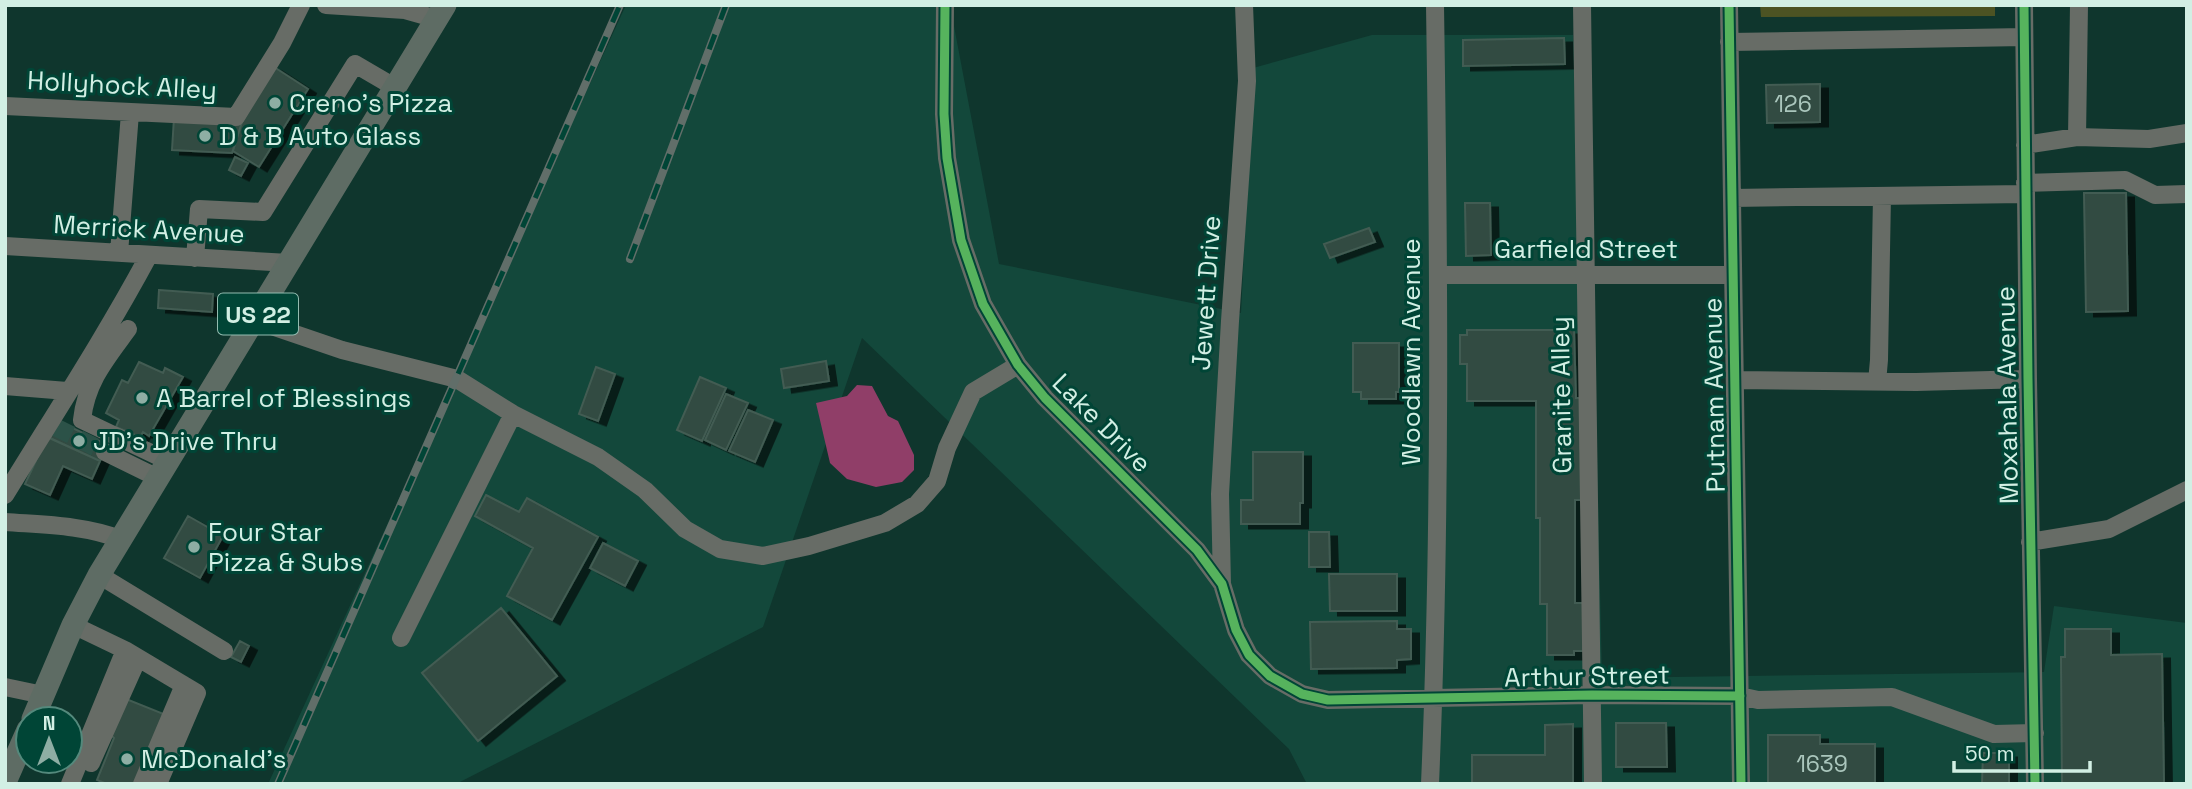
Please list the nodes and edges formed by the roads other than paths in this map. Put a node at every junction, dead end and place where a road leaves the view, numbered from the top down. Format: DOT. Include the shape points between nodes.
graph roads {
  1 [pos="301,5"];
  2 [pos="326,5"];
  3 [pos="945,5"];
  4 [pos="1244,5"];
  5 [pos="1435,5"];
  6 [pos="1582,5"];
  7 [pos="1729,5"];
  8 [pos="2024,5"];
  9 [pos="2079,5"];
  10 [pos="441,12"];
  11 [pos="2024,37"];
  12 [pos="1729,41"];
  13 [pos="396,88"];
  14 [pos="5,106"];
  15 [pos="130,113"];
  16 [pos="2187,133"];
  17 [pos="2077,137"];
  18 [pos="2025,145"];
  19 [pos="2025,188"];
  20 [pos="2187,194"];
  21 [pos="1882,196"];
  22 [pos="1732,198"];
  23 [pos="5,246"];
  24 [pos="119,253"];
  25 [pos="149,255"];
  26 [pos="195,258"];
  27 [pos="289,263"];
  28 [pos="1439,275"];
  29 [pos="1733,275"];
  30 [pos="1586,276"];
  31 [pos="254,320"];
  32 [pos="128,328"];
  33 [pos="1018,365"];
  34 [pos="2028,379"];
  35 [pos="1735,380"];
  36 [pos="1877,382"];
  37 [pos="5,386"];
  38 [pos="67,391"];
  39 [pos="513,414"];
  40 [pos="105,452"];
  41 [pos="163,469"];
  42 [pos="2187,490"];
  43 [pos="5,495"];
  44 [pos="5,522"];
  45 [pos="120,540"];
  46 [pos="2030,542"];
  47 [pos="99,575"];
  48 [pos="1222,584"];
  49 [pos="74,625"];
  50 [pos="401,638"];
  51 [pos="224,651"];
  52 [pos="132,654"];
  53 [pos="184,685"];
  54 [pos="5,687"];
  55 [pos="43,695"];
  56 [pos="1592,695"];
  57 [pos="1740,696"];
  58 [pos="1434,700"];
  59 [pos="39,705"];
  60 [pos="2035,733"];
  61 [pos="14,762"];
  62 [pos="5,782"];
  63 [pos="70,784"];
  64 [pos="82,784"];
  65 [pos="142,784"];
  66 [pos="158,784"];
  67 [pos="1430,784"];
  68 [pos="1593,784"];
  69 [pos="1741,784"];
  70 [pos="2035,784"];
  1 -- 15 [label="street, Hollyhock Alley" via="236,117"];
  2 -- 10 [label="street"];
  3 -- 33 [label="street, Lake Drive" via="944,114 954,209 983,304"];
  4 -- 48 [label="street, Jewett Drive" via="1247,81 1220,494"];
  5 -- 28 [label="street, Woodlawn Avenue"];
  6 -- 30 [label="street, Granite Alley"];
  7 -- 12 [label="street, Putnam Avenue"];
  8 -- 11 [label="street, Moxahala Avenue"];
  9 -- 17 [label="street"];
  10 -- 13 [label="main road, US 22"];
  11 -- 12 [label="street"];
  11 -- 18 [label="street, Moxahala Avenue"];
  12 -- 22 [label="street, Putnam Avenue"];
  13 -- 26 [label="street" via="355,64 263,212 199,209"];
  13 -- 27 [label="main road, US 22"];
  14 -- 15 [label="street, Hollyhock Alley"];
  15 -- 24 [label="street"];
  16 -- 17 [label="street" via="2149,139"];
  17 -- 18 [label="street"];
  18 -- 19 [label="street, Moxahala Avenue"];
  19 -- 20 [label="street" via="2126,180 2155,195"];
  19 -- 21 [label="street"];
  19 -- 34 [label="street, Moxahala Avenue"];
  21 -- 22 [label="street"];
  21 -- 36 [label="street"];
  22 -- 29 [label="street, Putnam Avenue"];
  23 -- 24 [label="street, Merrick Avenue"];
  24 -- 25 [label="street, Merrick Avenue"];
  25 -- 26 [label="street, Merrick Avenue"];
  25 -- 38 [label="street"];
  26 -- 27 [label="street, Merrick Avenue"];
  27 -- 31 [label="main road, US 22"];
  28 -- 30 [label="street, Garfield Street"];
  28 -- 58 [label="street, Woodlawn Avenue"];
  29 -- 30 [label="street, Garfield Street"];
  29 -- 35 [label="street, Putnam Avenue"];
  30 -- 56 [label="street, Granite Alley"];
  31 -- 39 [label="street" via="342,351 457,379"];
  31 -- 41 [label="main road, US 22"];
  32 -- 41 [label="street" via="94,376 82,420"];
  33 -- 39 [label="street" via="972,393 937,481 917,505 885,523 762,556 720,549 685,529 645,490 598,457"];
  33 -- 48 [label="street, Lake Drive" via="1045,398 1197,550"];
  34 -- 36 [label="street"];
  34 -- 46 [label="street, Moxahala Avenue"];
  35 -- 36 [label="street"];
  35 -- 57 [label="street, Putnam Avenue"];
  37 -- 38 [label="street"];
  38 -- 43 [label="street" via="52,426"];
  39 -- 50 [label="street"];
  40 -- 41 [label="street"];
  41 -- 45 [label="main road, US 22"];
  42 -- 46 [label="street" via="2109,528"];
  44 -- 45 [label="street" via="79,527"];
  45 -- 47 [label="main road, US 22"];
  46 -- 60 [label="street, Moxahala Avenue"];
  47 -- 49 [label="main road, US 22"];
  47 -- 51 [label="street"];
  48 -- 58 [label="street, Lake Drive" via="1249,655 1270,676 1302,694 1328,700"];
  49 -- 52 [label="street"];
  49 -- 55 [label="main road, US 22"];
  52 -- 53 [label="street"];
  52 -- 63 [label="street"];
  52 -- 64 [label="street"];
  53 -- 65 [label="street"];
  53 -- 66 [label="street" via="197,693"];
  54 -- 55 [label="street"];
  55 -- 59 [label="main road, US 22"];
  56 -- 57 [label="street, Arthur Street"];
  56 -- 58 [label="street, Arthur Street"];
  56 -- 68 [label="street, Granite Alley"];
  57 -- 60 [label="street, Arthur Street" via="1758,700 1892,697 1994,734"];
  57 -- 69 [label="street, Putnam Avenue"];
  58 -- 67 [label="street, Woodlawn Avenue"];
  60 -- 70 [label="street, Moxahala Avenue"];
  61 -- 62 [label="main road"];
}
